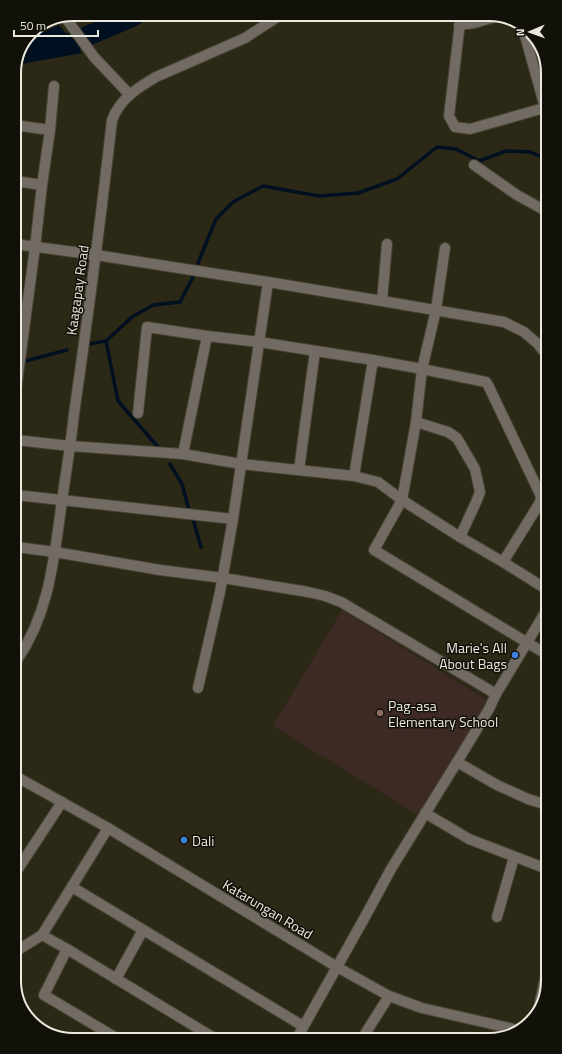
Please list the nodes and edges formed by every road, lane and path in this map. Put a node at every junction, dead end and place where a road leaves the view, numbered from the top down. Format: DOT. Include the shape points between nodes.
graph roads {
  1 [pos="68,21"];
  2 [pos="271,21"];
  3 [pos="460,21"];
  4 [pos="481,21"];
  5 [pos="459,25"];
  6 [pos="530,52"];
  7 [pos="54,86"];
  8 [pos="541,93"];
  9 [pos="130,95"];
  10 [pos="541,109"];
  11 [pos="21,126"];
  12 [pos="50,130"];
  13 [pos="474,165"];
  14 [pos="21,182"];
  15 [pos="42,185"];
  16 [pos="541,208"];
  17 [pos="387,244"];
  18 [pos="21,245"];
  19 [pos="35,247"];
  20 [pos="445,248"];
  21 [pos="96,255"];
  22 [pos="268,282"];
  23 [pos="382,301"];
  24 [pos="436,310"];
  25 [pos="207,336"];
  26 [pos="259,342"];
  27 [pos="541,348"];
  28 [pos="315,351"];
  29 [pos="21,352"];
  30 [pos="373,360"];
  31 [pos="422,368"];
  32 [pos="138,413"];
  33 [pos="416,422"];
  34 [pos="21,441"];
  35 [pos="70,446"];
  36 [pos="183,454"];
  37 [pos="241,464"];
  38 [pos="299,470"];
  39 [pos="354,476"];
  40 [pos="21,495"];
  41 [pos="62,499"];
  42 [pos="402,500"];
  43 [pos="233,519"];
  44 [pos="460,537"];
  45 [pos="21,548"];
  46 [pos="55,552"];
  47 [pos="503,562"];
  48 [pos="223,578"];
  49 [pos="541,585"];
  50 [pos="541,619"];
  51 [pos="527,642"];
  52 [pos="541,651"];
  53 [pos="21,654"];
  54 [pos="198,688"];
  55 [pos="496,694"];
  56 [pos="457,762"];
  57 [pos="21,779"];
  58 [pos="62,802"];
  59 [pos="541,803"];
  60 [pos="426,813"];
  61 [pos="108,828"];
  62 [pos="514,857"];
  63 [pos="21,864"];
  64 [pos="541,867"];
  65 [pos="72,887"];
  66 [pos="497,917"];
  67 [pos="143,930"];
  68 [pos="42,935"];
  69 [pos="21,948"];
  70 [pos="67,949"];
  71 [pos="337,967"];
  72 [pos="116,979"];
  73 [pos="389,996"];
  74 [pos="303,1026"];
  75 [pos="510,1028"];
  76 [pos="108,1033"];
  77 [pos="206,1033"];
  78 [pos="300,1033"];
  79 [pos="366,1033"];
  1 -- 9 [label="street" via="94,57"];
  2 -- 9 [label="street, Kaagapay Road" via="245,38 156,77"];
  3 -- 5 [label="street"];
  4 -- 5 [label="street"];
  5 -- 10 [label="street" via="449,116 455,127 470,129"];
  6 -- 8 [label="street"];
  7 -- 12 [label="street"];
  9 -- 21 [label="street, Kaagapay Road" via="119,106 112,120"];
  11 -- 12 [label="street"];
  12 -- 15 [label="street"];
  13 -- 16 [label="street"];
  14 -- 15 [label="street"];
  15 -- 19 [label="street"];
  17 -- 23 [label="street"];
  18 -- 19 [label="street"];
  19 -- 21 [label="street"];
  19 -- 29 [label="street"];
  20 -- 24 [label="street"];
  21 -- 22 [label="street"];
  21 -- 35 [label="street, Kaagapay Road"];
  22 -- 23 [label="street"];
  22 -- 26 [label="street"];
  23 -- 24 [label="street"];
  24 -- 27 [label="street" via="504,322 524,332"];
  24 -- 31 [label="street"];
  25 -- 26 [label="street"];
  25 -- 32 [label="street" via="147,327"];
  25 -- 36 [label="street"];
  26 -- 28 [label="street"];
  26 -- 37 [label="street"];
  28 -- 30 [label="street"];
  28 -- 38 [label="street"];
  30 -- 31 [label="street"];
  30 -- 39 [label="street"];
  31 -- 33 [label="street"];
  31 -- 47 [label="street" via="487,383 538,490 541,499 539,504"];
  33 -- 42 [label="street"];
  33 -- 44 [label="street" via="448,432 457,438 475,469 480,492"];
  34 -- 35 [label="street"];
  35 -- 36 [label="street"];
  35 -- 41 [label="street, Kaagapay Road"];
  36 -- 37 [label="street"];
  37 -- 38 [label="street"];
  37 -- 43 [label="street"];
  38 -- 39 [label="street"];
  39 -- 42 [label="street" via="378,482"];
  40 -- 41 [label="street"];
  41 -- 43 [label="street"];
  41 -- 46 [label="street, Kaagapay Road"];
  42 -- 44 [label="street"];
  42 -- 51 [label="street" via="374,550"];
  43 -- 48 [label="street"];
  44 -- 47 [label="street"];
  45 -- 46 [label="street"];
  46 -- 48 [label="street"];
  46 -- 53 [label="street, Kaagapay Road" via="50,583 40,616"];
  47 -- 49 [label="street"];
  48 -- 54 [label="street"];
  48 -- 55 [label="street" via="319,594 341,602"];
  50 -- 51 [label="street"];
  51 -- 52 [label="street"];
  51 -- 55 [label="street"];
  55 -- 56 [label="street"];
  56 -- 59 [label="street" via="497,785"];
  56 -- 60 [label="street"];
  57 -- 58 [label="street, Katarungan Road"];
  58 -- 61 [label="street, Katarungan Road"];
  58 -- 63 [label="street"];
  60 -- 62 [label="street" via="469,839"];
  60 -- 71 [label="street" via="391,869"];
  61 -- 65 [label="street"];
  61 -- 71 [label="street, Katarungan Road"];
  62 -- 64 [label="street"];
  62 -- 66 [label="street"];
  65 -- 67 [label="street"];
  65 -- 68 [label="street"];
  67 -- 72 [label="street"];
  67 -- 74 [label="street"];
  68 -- 69 [label="street"];
  68 -- 70 [label="street"];
  70 -- 72 [label="street"];
  70 -- 76 [label="street" via="44,995"];
  71 -- 73 [label="street, Katarungan Road"];
  71 -- 74 [label="street"];
  72 -- 77 [label="street"];
  73 -- 75 [label="street, Katarungan Road" via="422,1008"];
  73 -- 79 [label="street"];
  74 -- 78 [label="street"];
}
